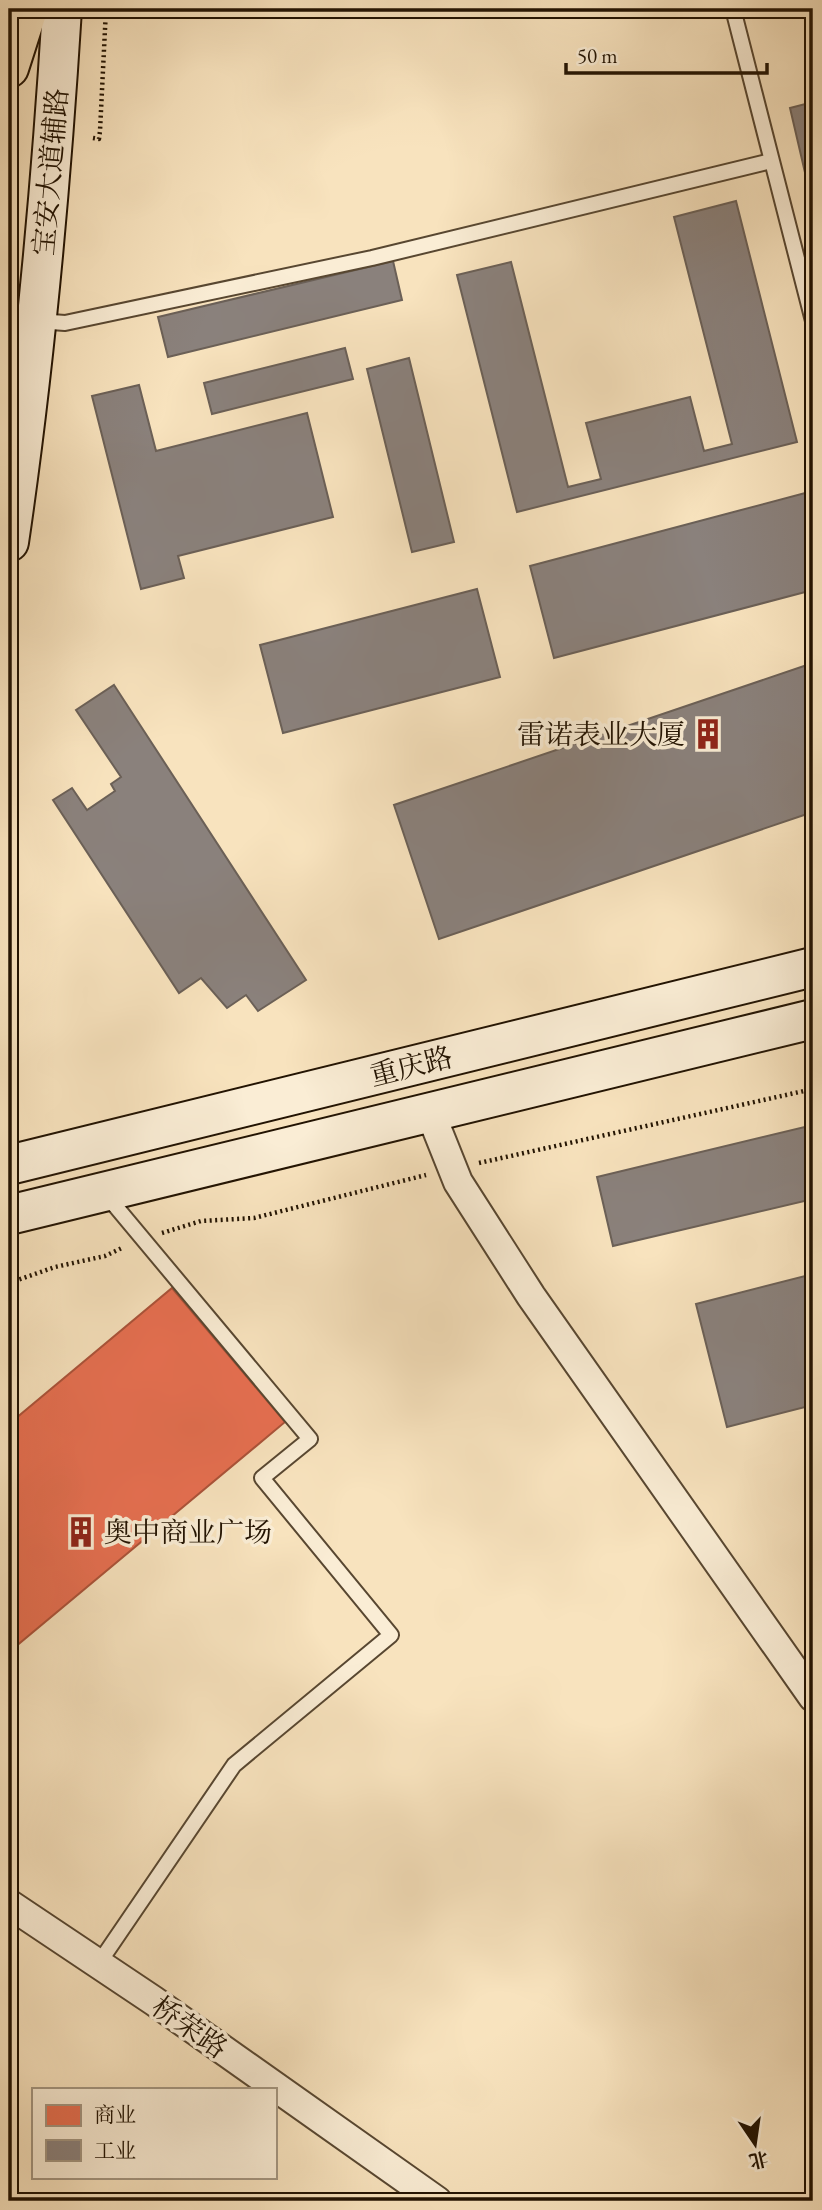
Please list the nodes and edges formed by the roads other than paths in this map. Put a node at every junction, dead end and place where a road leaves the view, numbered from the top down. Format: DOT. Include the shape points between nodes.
graph roads {
  1 [pos="28,9"];
  2 [pos="62,9"];
  3 [pos="733,9"];
  4 [pos="9,68"];
  5 [pos="771,161"];
  6 [pos="36,321"];
  7 [pos="813,321"];
  8 [pos="9,542"];
  9 [pos="813,967"];
  10 [pos="813,1019"];
  11 [pos="430,1112"];
  12 [pos="206,1116"];
  13 [pos="9,1165"];
  14 [pos="218,1165"];
  15 [pos="104,1192"];
  16 [pos="9,1215"];
  17 [pos="813,1697"];
  18 [pos="9,1904"];
  19 [pos="99,1964"];
  20 [pos="276,2088"];
  21 [pos="276,2088"];
  22 [pos="437,2201"];
  1 -- 4 [label="main road"];
  2 -- 6 [label="main road, 宝安大道辅路" via="54,148"];
  3 -- 5 [label="lane"];
  5 -- 6 [label="lane" via="359,261 65,323"];
  5 -- 7 [label="lane"];
  6 -- 8 [label="main road, 宝安大道辅路"];
  9 -- 12 [label="main road, 重庆路"];
  10 -- 11 [label="main road, 重庆路"];
  11 -- 14 [label="main road, 重庆路"];
  11 -- 17 [label="street" via="458,1182 531,1296"];
  12 -- 13 [label="main road, 重庆路"];
  12 -- 14 [label="main road"];
  14 -- 15 [label="main road, 重庆路"];
  15 -- 16 [label="main road, 重庆路"];
  15 -- 19 [label="lane" via="310,1438 262,1478 391,1635 234,1765"];
  18 -- 19 [label="street, 桥荣路"];
  19 -- 21 [label="street, 桥荣路"];
  20 -- 22 [label="street, 桥荣路"];
}
